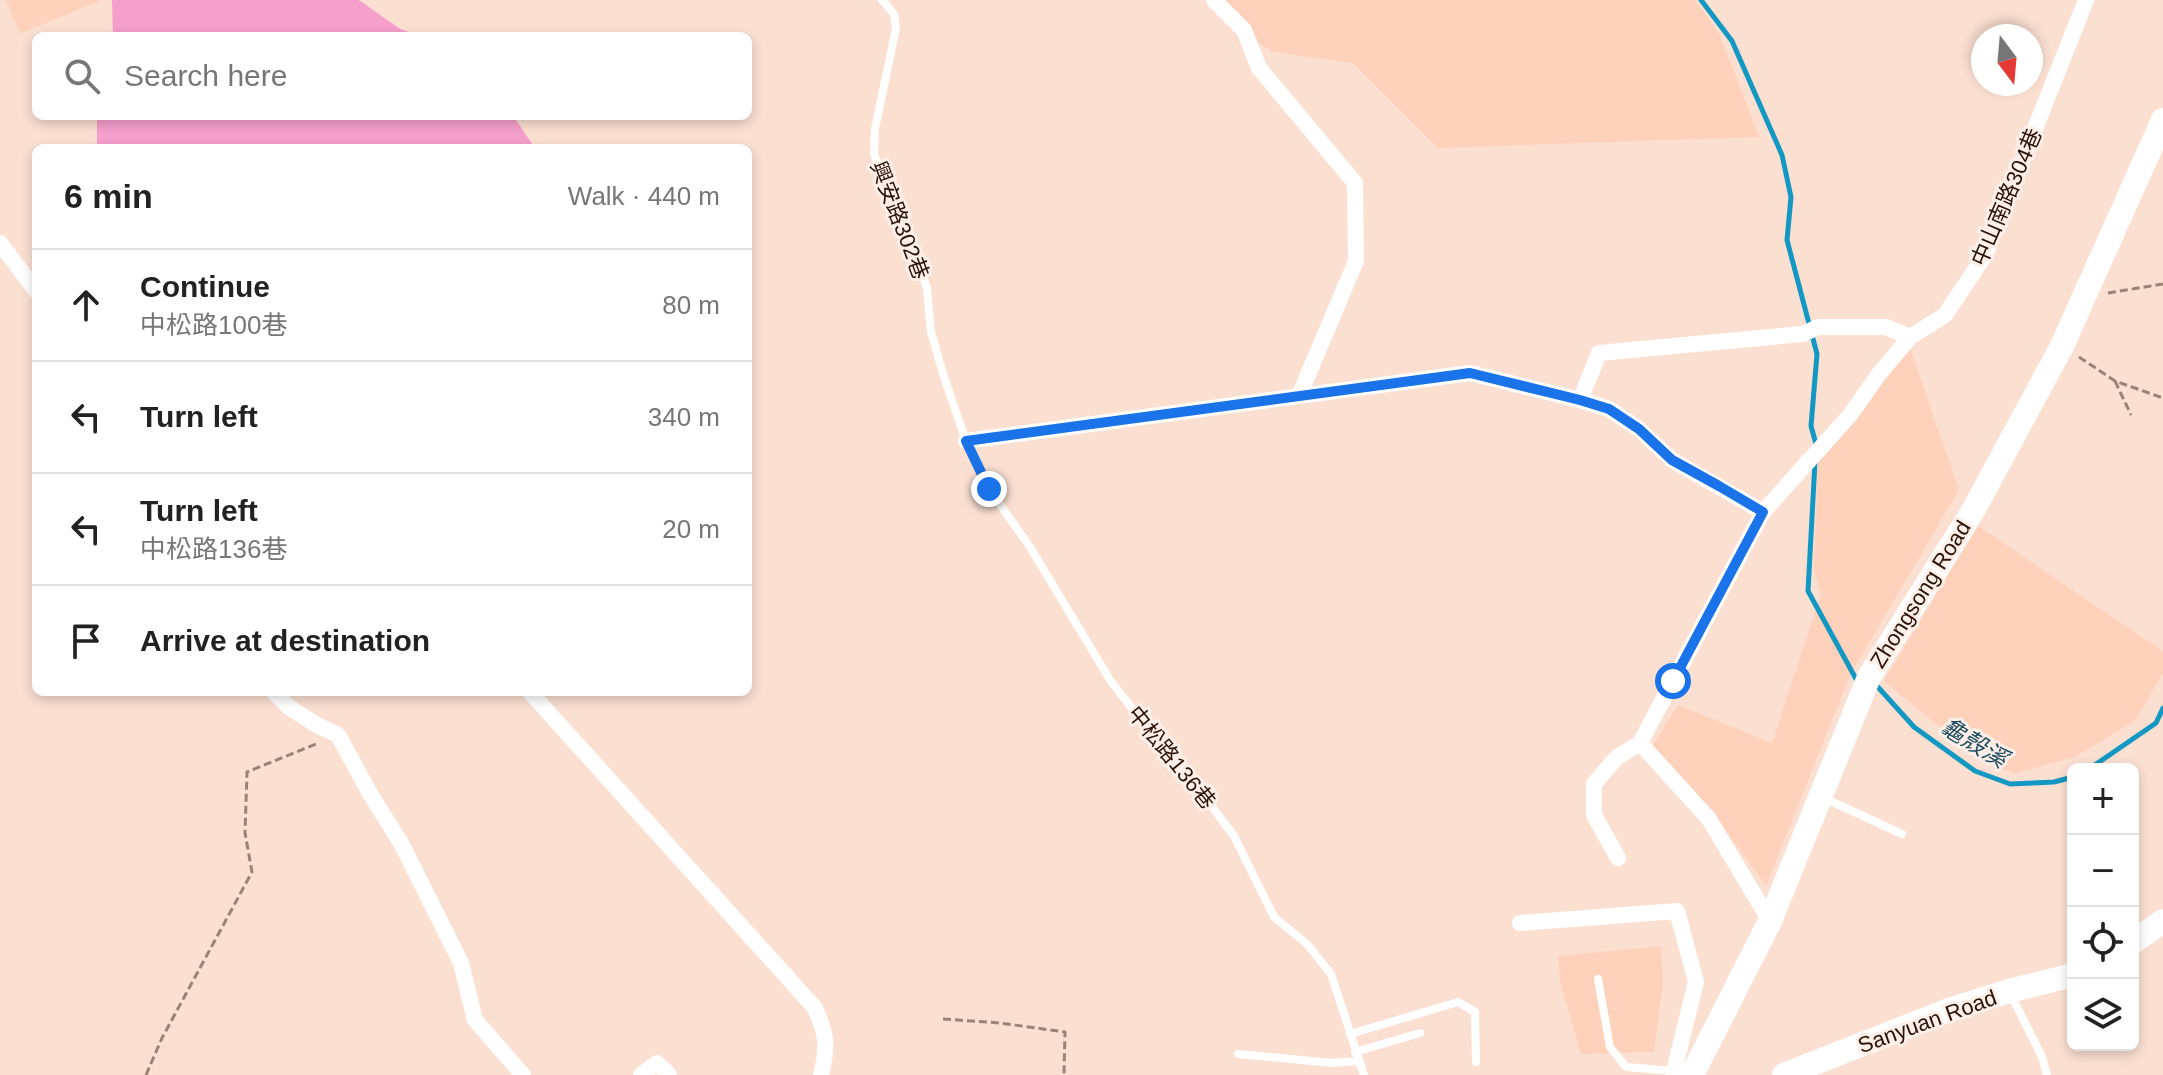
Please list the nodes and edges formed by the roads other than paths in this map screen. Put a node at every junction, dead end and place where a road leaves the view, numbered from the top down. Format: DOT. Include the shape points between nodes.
graph roads {
  1 [pos="882,0"];
  2 [pos="1214,0"];
  3 [pos="2086,0"];
  4 [pos="2163,120"];
  5 [pos="0,243"];
  6 [pos="32,286"];
  7 [pos="1910,337"];
  8 [pos="1299,396"];
  9 [pos="1580,400"];
  10 [pos="966,441"];
  11 [pos="1763,512"];
  12 [pos="278,696"];
  13 [pos="537,696"];
  14 [pos="1640,743"];
  15 [pos="1820,796"];
  16 [pos="1902,834"];
  17 [pos="1618,858"];
  18 [pos="1770,921"];
  19 [pos="2163,921"];
  20 [pos="1520,923"];
  21 [pos="2139,938"];
  22 [pos="2067,976"];
  23 [pos="1598,979"];
  24 [pos="2009,991"];
  25 [pos="1420,1033"];
  26 [pos="1350,1034"];
  27 [pos="1238,1054"];
  28 [pos="1357,1056"];
  29 [pos="1476,1062"];
  30 [pos="1680,1074"];
  31 [pos="523,1075"];
  32 [pos="641,1075"];
  33 [pos="669,1075"];
  34 [pos="821,1075"];
  35 [pos="1364,1075"];
  36 [pos="1784,1075"];
  37 [pos="2047,1075"];
  1 -- 10 [label="lane, 興安路302巷" via="894,14 896,28 874,154 918,260 931,332"];
  2 -- 8 [label="street" via="1244,30 1259,68 1355,183 1356,261"];
  3 -- 7 [label="street, 中山南路304巷" via="1985,255 1945,315"];
  4 -- 15 [label="street, Zhongsong Road" via="2062,346 1974,509 1869,677"];
  5 -- 6 [label="street"];
  7 -- 9 [label="street" via="1886,327 1818,327 1803,334 1599,353"];
  7 -- 11 [label="street, 中山南路304巷" via="1850,415"];
  8 -- 9 [label="street" via="1470,373"];
  8 -- 10 [label="street"];
  9 -- 11 [label="street" via="1609,409 1672,460"];
  10 -- 26 [label="lane, 中松路136巷" via="989,489 1110,680 1234,836 1274,917 1307,944 1331,974"];
  11 -- 14 [label="street, 中山南路304巷"];
  12 -- 31 [label="street" via="338,735 401,843 461,963 475,1020"];
  13 -- 34 [label="street" via="815,1008 827,1052"];
  14 -- 17 [label="street" via="1616,758 1594,784 1594,815"];
  14 -- 18 [label="street" via="1709,819"];
  15 -- 16 [label="lane"];
  15 -- 18 [label="street, Zhongsong Road"];
  18 -- 30 [label="street, Zhongsong Road"];
  19 -- 21 [label="street"];
  20 -- 30 [label="street" via="1677,911 1696,982"];
  22 -- 24 [label="street, Sanyuan Road"];
  23 -- 30 [label="lane" via="1610,1047 1626,1067"];
  24 -- 36 [label="street, Sanyuan Road"];
  24 -- 37 [label="lane"];
  25 -- 28 [label="lane"];
  26 -- 28 [label="lane, 中松路136巷"];
  26 -- 29 [label="lane" via="1458,1002 1475,1012"];
  27 -- 28 [label="lane" via="1332,1063"];
  28 -- 35 [label="lane, 中松路136巷"];
  32 -- 33 [label="street" via="657,1063"];
}
